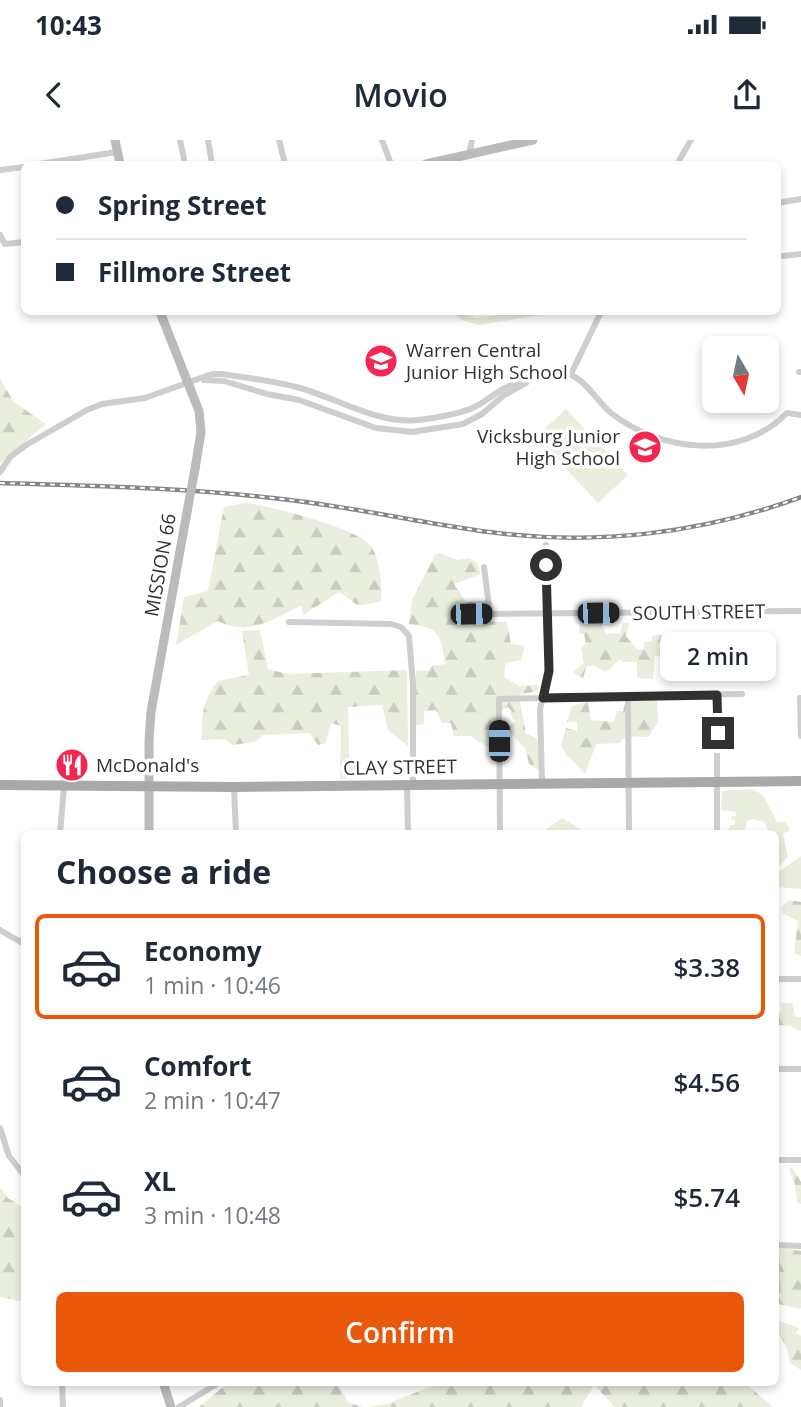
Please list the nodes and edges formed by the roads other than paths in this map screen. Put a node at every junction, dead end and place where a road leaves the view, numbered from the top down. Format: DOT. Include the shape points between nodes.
graph roads {
  1 [pos="116,140"];
  2 [pos="180,140"];
  3 [pos="208,140"];
  4 [pos="279,140"];
  5 [pos="382,140"];
  6 [pos="472,140"];
  7 [pos="533,140"];
  8 [pos="691,140"];
  9 [pos="117,152"];
  10 [pos="469,155"];
  11 [pos="58,161"];
  12 [pos="119,161"];
  13 [pos="184,161"];
  14 [pos="212,161"];
  15 [pos="284,161"];
  16 [pos="390,161"];
  17 [pos="440,161"];
  18 [pos="679,161"];
  19 [pos="21,167"];
  20 [pos="0,170"];
  21 [pos="801,199"];
  22 [pos="781,202"];
  23 [pos="0,235"];
  24 [pos="21,242"];
  25 [pos="801,254"];
  26 [pos="783,256"];
  27 [pos="161,315"];
  28 [pos="600,315"];
  29 [pos="571,374"];
  30 [pos="200,380"];
  31 [pos="531,381"];
  32 [pos="190,383"];
  33 [pos="801,415"];
  34 [pos="0,472"];
  35 [pos="546,545"];
  36 [pos="485,567"];
  37 [pos="801,611"];
  38 [pos="548,613"];
  39 [pos="471,614"];
  40 [pos="490,614"];
  41 [pos="289,622"];
  42 [pos="742,694"];
  43 [pos="717,695"];
  44 [pos="628,697"];
  45 [pos="543,698"];
  46 [pos="800,698"];
  47 [pos="801,736"];
  48 [pos="717,781"];
  49 [pos="801,781"];
  50 [pos="628,782"];
  51 [pos="542,783"];
  52 [pos="499,784"];
  53 [pos="0,785"];
  54 [pos="410,785"];
  55 [pos="149,786"];
  56 [pos="64,787"];
  57 [pos="234,787"];
  58 [pos="60,830"];
  59 [pos="149,830"];
  60 [pos="236,830"];
  61 [pos="408,830"];
  62 [pos="500,830"];
  63 [pos="629,830"];
  64 [pos="717,830"];
  65 [pos="0,930"];
  66 [pos="21,942"];
  67 [pos="779,979"];
  68 [pos="801,979"];
  69 [pos="779,1069"];
  70 [pos="801,1069"];
  71 [pos="0,1128"];
  72 [pos="779,1160"];
  73 [pos="801,1160"];
  74 [pos="21,1171"];
  75 [pos="779,1245"];
  76 [pos="801,1246"];
  77 [pos="62,1386"];
  78 [pos="164,1386"];
  79 [pos="213,1386"];
  80 [pos="0,1400"];
  81 [pos="0,1407"];
  82 [pos="63,1407"];
  83 [pos="172,1407"];
  84 [pos="179,1407"];
  1 -- 9 [label="street"];
  2 -- 13 [label="street"];
  3 -- 14 [label="street"];
  4 -- 15 [label="street"];
  5 -- 16 [label="street"];
  6 -- 10 [label="street"];
  7 -- 10 [label="street"];
  8 -- 18 [label="street"];
  9 -- 11 [label="street"];
  9 -- 12 [label="street"];
  10 -- 17 [label="street"];
  19 -- 20 [label="street"];
  21 -- 22 [label="street"];
  23 -- 24 [label="street" via="5,244"];
  25 -- 26 [label="street"];
  27 -- 32 [label="street, MISSION 66"];
  28 -- 29 [label="street"];
  29 -- 31 [label="street"];
  29 -- 33 [label="street" via="622,421 686,445 731,444 787,413"];
  30 -- 31 [label="street" via="222,374 284,385 378,415 413,420 469,409 506,387"];
  30 -- 31 [label="street" via="224,381 299,400 376,428 412,432 463,424"];
  30 -- 32 [label="street"];
  32 -- 34 [label="street" via="87,410 10,457"];
  32 -- 55 [label="street, MISSION 66, bridge" via="200,422 151,712"];
  35 -- 38 [label="street"];
  36 -- 40 [label="street"];
  37 -- 38 [label="street, SOUTH STREET"];
  38 -- 40 [label="street, SOUTH STREET"];
  38 -- 45 [label="street" via="549,671"];
  39 -- 40 [label="street, SOUTH STREET"];
  41 -- 54 [label="street" via="391,624 409,636 413,685"];
  42 -- 43 [label="street"];
  43 -- 44 [label="street"];
  43 -- 48 [label="street"];
  44 -- 45 [label="street"];
  44 -- 50 [label="street"];
  45 -- 51 [label="street"];
  45 -- 52 [label="street" via="499,699"];
  46 -- 47 [label="street"];
  48 -- 49 [label="main road, CLAY STREET"];
  48 -- 50 [label="main road, CLAY STREET"];
  48 -- 64 [label="street"];
  50 -- 51 [label="main road, CLAY STREET"];
  50 -- 63 [label="street"];
  51 -- 52 [label="main road, CLAY STREET"];
  52 -- 54 [label="main road, CLAY STREET"];
  52 -- 62 [label="street"];
  53 -- 56 [label="main road, CLAY STREET"];
  54 -- 57 [label="main road, CLAY STREET"];
  54 -- 61 [label="street"];
  55 -- 56 [label="main road, CLAY STREET"];
  55 -- 57 [label="main road, CLAY STREET"];
  55 -- 59 [label="street, MISSION 66"];
  56 -- 58 [label="street"];
  57 -- 60 [label="street"];
  65 -- 66 [label="street"];
  67 -- 68 [label="street"];
  69 -- 70 [label="street"];
  71 -- 74 [label="street" via="9,1156"];
  72 -- 73 [label="street"];
  75 -- 76 [label="street"];
  77 -- 82 [label="street"];
  78 -- 83 [label="street"];
  79 -- 84 [label="street"];
  80 -- 81 [label="street"];
}
